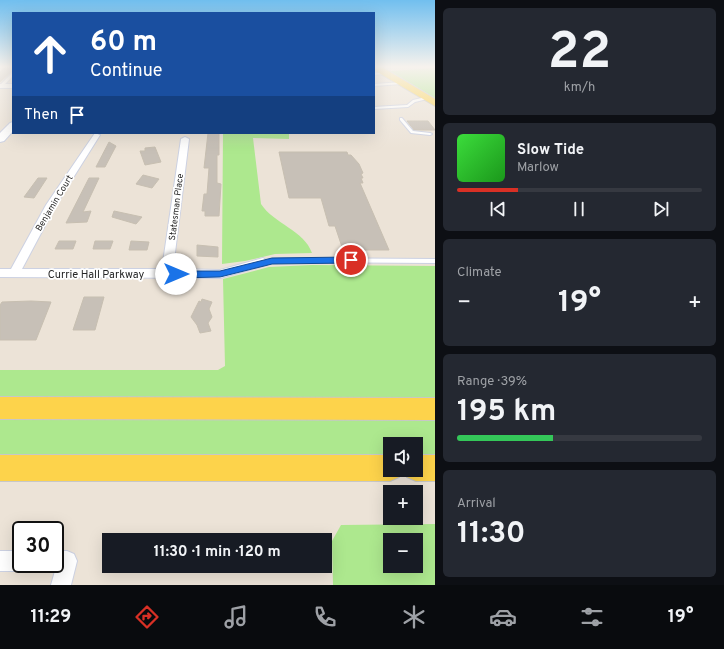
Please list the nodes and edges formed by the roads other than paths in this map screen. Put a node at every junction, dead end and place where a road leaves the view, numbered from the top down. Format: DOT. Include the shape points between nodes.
graph roads {
  1 [pos="418,93"];
  2 [pos="426,98"];
  3 [pos="435,103"];
  4 [pos="375,108"];
  5 [pos="401,119"];
  6 [pos="12,127"];
  7 [pos="430,134"];
  8 [pos="96,135"];
  9 [pos="0,139"];
  10 [pos="185,139"];
  11 [pos="435,261"];
  12 [pos="263,262"];
  13 [pos="0,274"];
  14 [pos="14,274"];
  15 [pos="167,274"];
  16 [pos="0,408"];
  17 [pos="435,409"];
  18 [pos="0,468"];
  19 [pos="383,468"];
  20 [pos="423,468"];
  21 [pos="435,468"];
  22 [pos="0,561"];
  23 [pos="12,561"];
  24 [pos="61,573"];
  25 [pos="61,585"];
  1 -- 2 [label="main road"];
  2 -- 3 [label="main road"];
  2 -- 4 [label="lane" via="414,101 408,106"];
  5 -- 7 [label="lane" via="412,132"];
  6 -- 9 [label="street"];
  8 -- 14 [label="street, Benjamin Court" via="51,205"];
  10 -- 15 [label="street, Statesman Place"];
  11 -- 12 [label="lane"];
  12 -- 15 [label="street, Currie Hall Parkway" via="220,274"];
  13 -- 14 [label="street, Currie Hall Parkway"];
  14 -- 15 [label="street, Currie Hall Parkway"];
  16 -- 17 [label="main road"];
  18 -- 19 [label="main road"];
  20 -- 21 [label="main road"];
  22 -- 23 [label="street"];
  24 -- 25 [label="street"];
}
